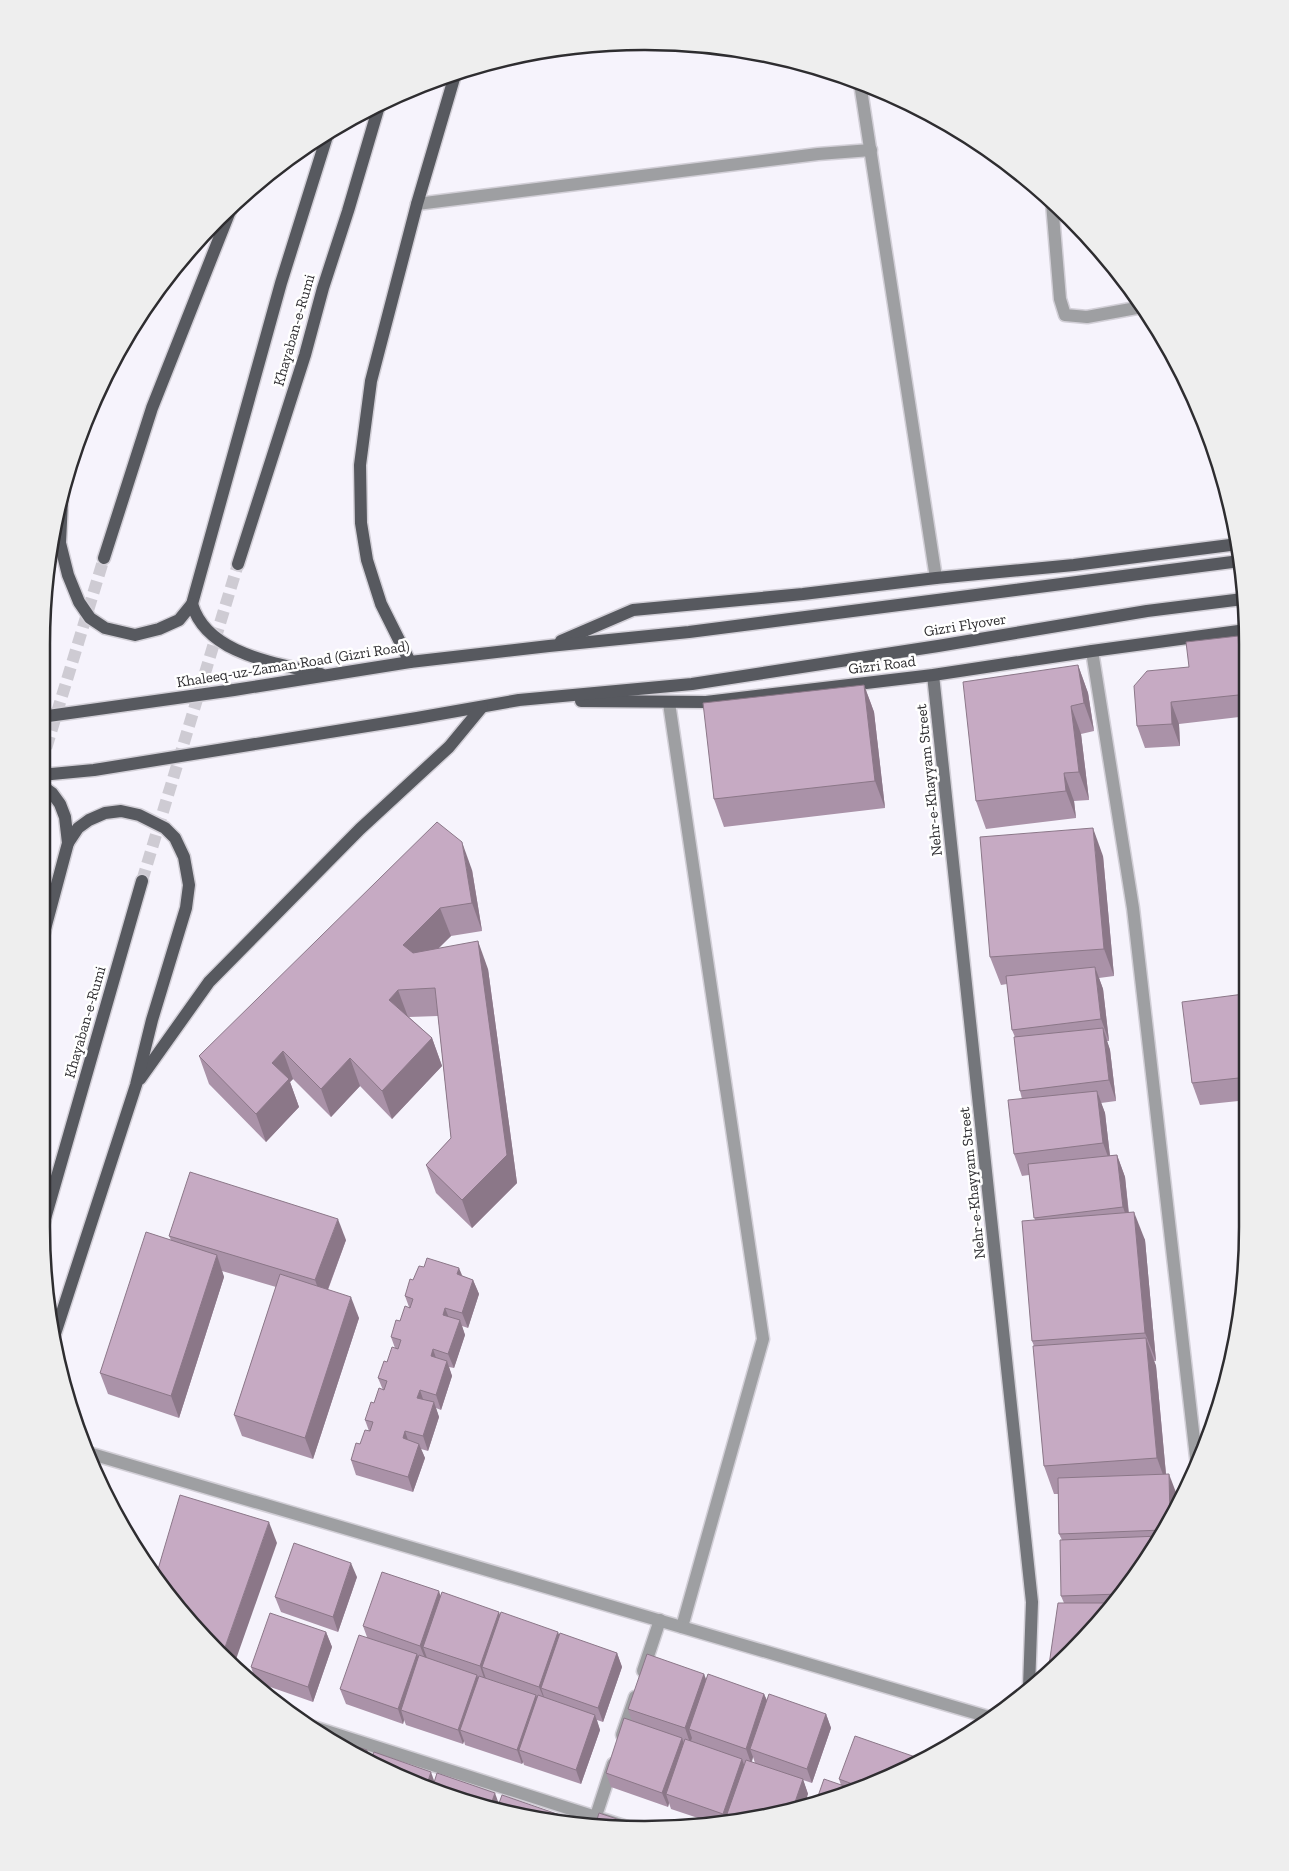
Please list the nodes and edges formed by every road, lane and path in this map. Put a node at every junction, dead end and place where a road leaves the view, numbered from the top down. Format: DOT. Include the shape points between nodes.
graph roads {
  1 [pos="453,82"];
  2 [pos="861,91"];
  3 [pos="377,114"];
  4 [pos="325,144"];
  5 [pos="871,150"];
  6 [pos="417,204"];
  7 [pos="1053,213"];
  8 [pos="225,223"];
  9 [pos="1135,308"];
  10 [pos="61,532"];
  11 [pos="1231,545"];
  12 [pos="104,558"];
  13 [pos="1233,561"];
  14 [pos="238,564"];
  15 [pos="936,578"];
  16 [pos="1237,600"];
  17 [pos="192,604"];
  18 [pos="1239,631"];
  19 [pos="549,646"];
  20 [pos="1092,651"];
  21 [pos="410,662"];
  22 [pos="933,675"];
  23 [pos="328,676"];
  24 [pos="518,700"];
  25 [pos="669,703"];
  26 [pos="482,707"];
  27 [pos="50,716"];
  28 [pos="50,774"];
  29 [pos="50,792"];
  30 [pos="68,843"];
  31 [pos="142,881"];
  32 [pos="50,910"];
  33 [pos="136,1085"];
  34 [pos="50,1201"];
  35 [pos="58,1324"];
  36 [pos="1195,1451"];
  37 [pos="95,1455"];
  38 [pos="660,1620"];
  39 [pos="682,1627"];
  40 [pos="1029,1679"];
  41 [pos="983,1715"];
  42 [pos="337,1735"];
  43 [pos="584,1818"];
  44 [pos="595,1819"];
  1 -- 6 [label="main road"];
  2 -- 5 [label="street"];
  3 -- 14 [label="main road, Khayaban-e-Rumi"];
  4 -- 17 [label="main road" via="281,283"];
  5 -- 6 [label="street"];
  5 -- 15 [label="street"];
  6 -- 21 [label="main road" via="371,381 360,465 361,523 367,560 381,604"];
  7 -- 9 [label="street" via="1060,298 1065,315 1087,317"];
  8 -- 12 [label="main road" via="152,408"];
  10 -- 17 [label="main road" via="66,567 79,602 90,618 105,628 135,635 159,629 179,620"];
  11 -- 15 [label="main road"];
  13 -- 19 [label="main road, Gizri Flyover" via="689,632"];
  15 -- 19 [label="main road" via="633,610"];
  16 -- 24 [label="main road, Gizri Flyover" via="1147,611 692,684"];
  17 -- 23 [label="main road" via="209,632 229,647 246,655"];
  18 -- 20 [label="main road, Gizri Road"];
  19 -- 21 [label="main road, Khaleeq-uz-Zaman Road (Gizri Road)"];
  20 -- 22 [label="main road, Gizri Road"];
  20 -- 36 [label="street" via="1133,908"];
  21 -- 23 [label="main road, Khaleeq-uz-Zaman Road (Gizri Road)"];
  22 -- 25 [label="main road, Gizri Road" via="706,702"];
  22 -- 40 [label="street, Nehr-e-Khayyam Street" via="1032,1602"];
  23 -- 27 [label="main road, Khaleeq-uz-Zaman Road (Gizri Road)"];
  24 -- 25 [label="main road, Gizri Road"];
  24 -- 26 [label="main road"];
  25 -- 39 [label="street" via="763,1339"];
  26 -- 28 [label="main road" via="94,770"];
  26 -- 33 [label="main road" via="449,747 360,830 209,982"];
  29 -- 30 [label="main road" via="65,817"];
  30 -- 32 [label="main road"];
  30 -- 33 [label="main road" via="78,828 89,820 104,813 121,811 139,815 165,828 175,838 184,857 190,885 186,908"];
  31 -- 34 [label="main road, Khayaban-e-Rumi"];
  33 -- 35 [label="main road"];
  37 -- 38 [label="street"];
  38 -- 39 [label="street"];
  38 -- 44 [label="street"];
  39 -- 41 [label="street"];
  42 -- 43 [label="street"];
}
